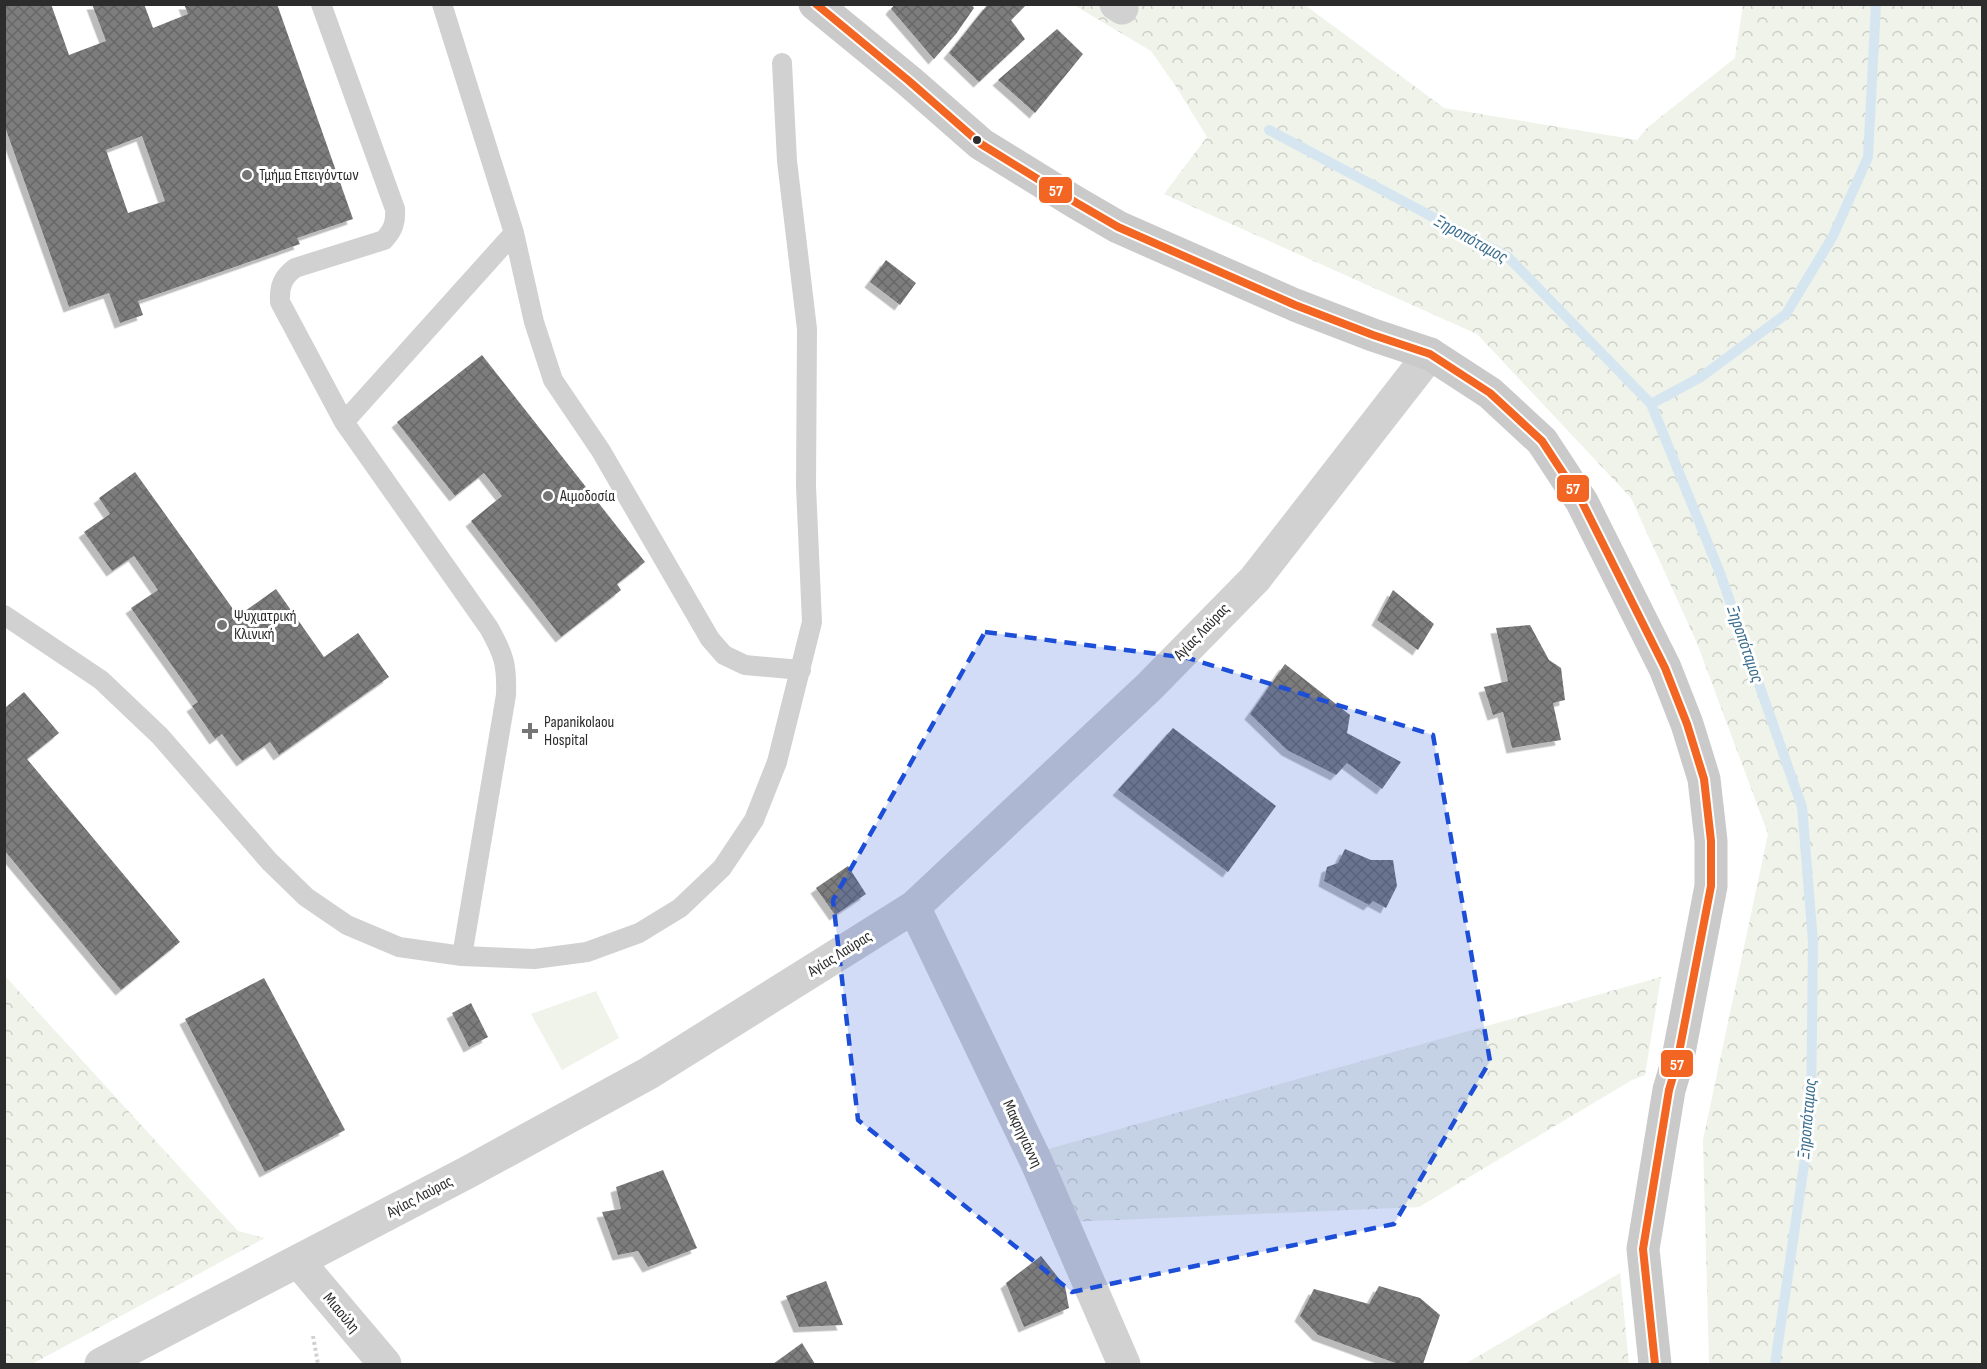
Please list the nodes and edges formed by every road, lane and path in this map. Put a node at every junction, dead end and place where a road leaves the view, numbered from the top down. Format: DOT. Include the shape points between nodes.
graph roads {
  1 [pos="321,4"];
  2 [pos="441,4"];
  3 [pos="815,4"];
  4 [pos="782,63"];
  5 [pos="514,233"];
  6 [pos="1430,354"];
  7 [pos="344,422"];
  8 [pos="4,615"];
  9 [pos="801,670"];
  10 [pos="914,907"];
  11 [pos="462,956"];
  12 [pos="298,1261"];
  13 [pos="101,1365"];
  14 [pos="385,1365"];
  15 [pos="1124,1365"];
  16 [pos="1655,1365"];
  1 -- 7 [label="lane" via="396,220 384,240 295,268 286,274 279,288 280,302"];
  2 -- 5 [label="lane"];
  3 -- 6 [label="main road" via="981,144 1118,227 1295,305"];
  4 -- 9 [label="lane" via="787,161 807,329 806,486 812,622"];
  5 -- 7 [label="lane"];
  5 -- 9 [label="lane" via="534,322 553,380 601,451 710,639 724,655 745,665"];
  6 -- 10 [label="street, Αγίας Λαύρας" via="1255,579 1149,687"];
  6 -- 16 [label="main road" via="1490,393 1542,441 1582,502 1665,668 1704,779 1711,886 1669,1090 1643,1250"];
  7 -- 11 [label="lane" via="489,628 506,663 506,695"];
  8 -- 11 [label="lane" via="101,680 160,736 269,861 306,897 347,926 399,947"];
  9 -- 11 [label="lane" via="777,762 754,820 722,868 680,908 639,933 587,952 534,959"];
  10 -- 12 [label="street, Αγίας Λαύρας" via="649,1073"];
  10 -- 15 [label="street, Μακρηγιάννη" via="1036,1161"];
  12 -- 13 [label="street, Αγίας Λαύρας"];
  12 -- 14 [label="street, Μιαούλη"];
}
